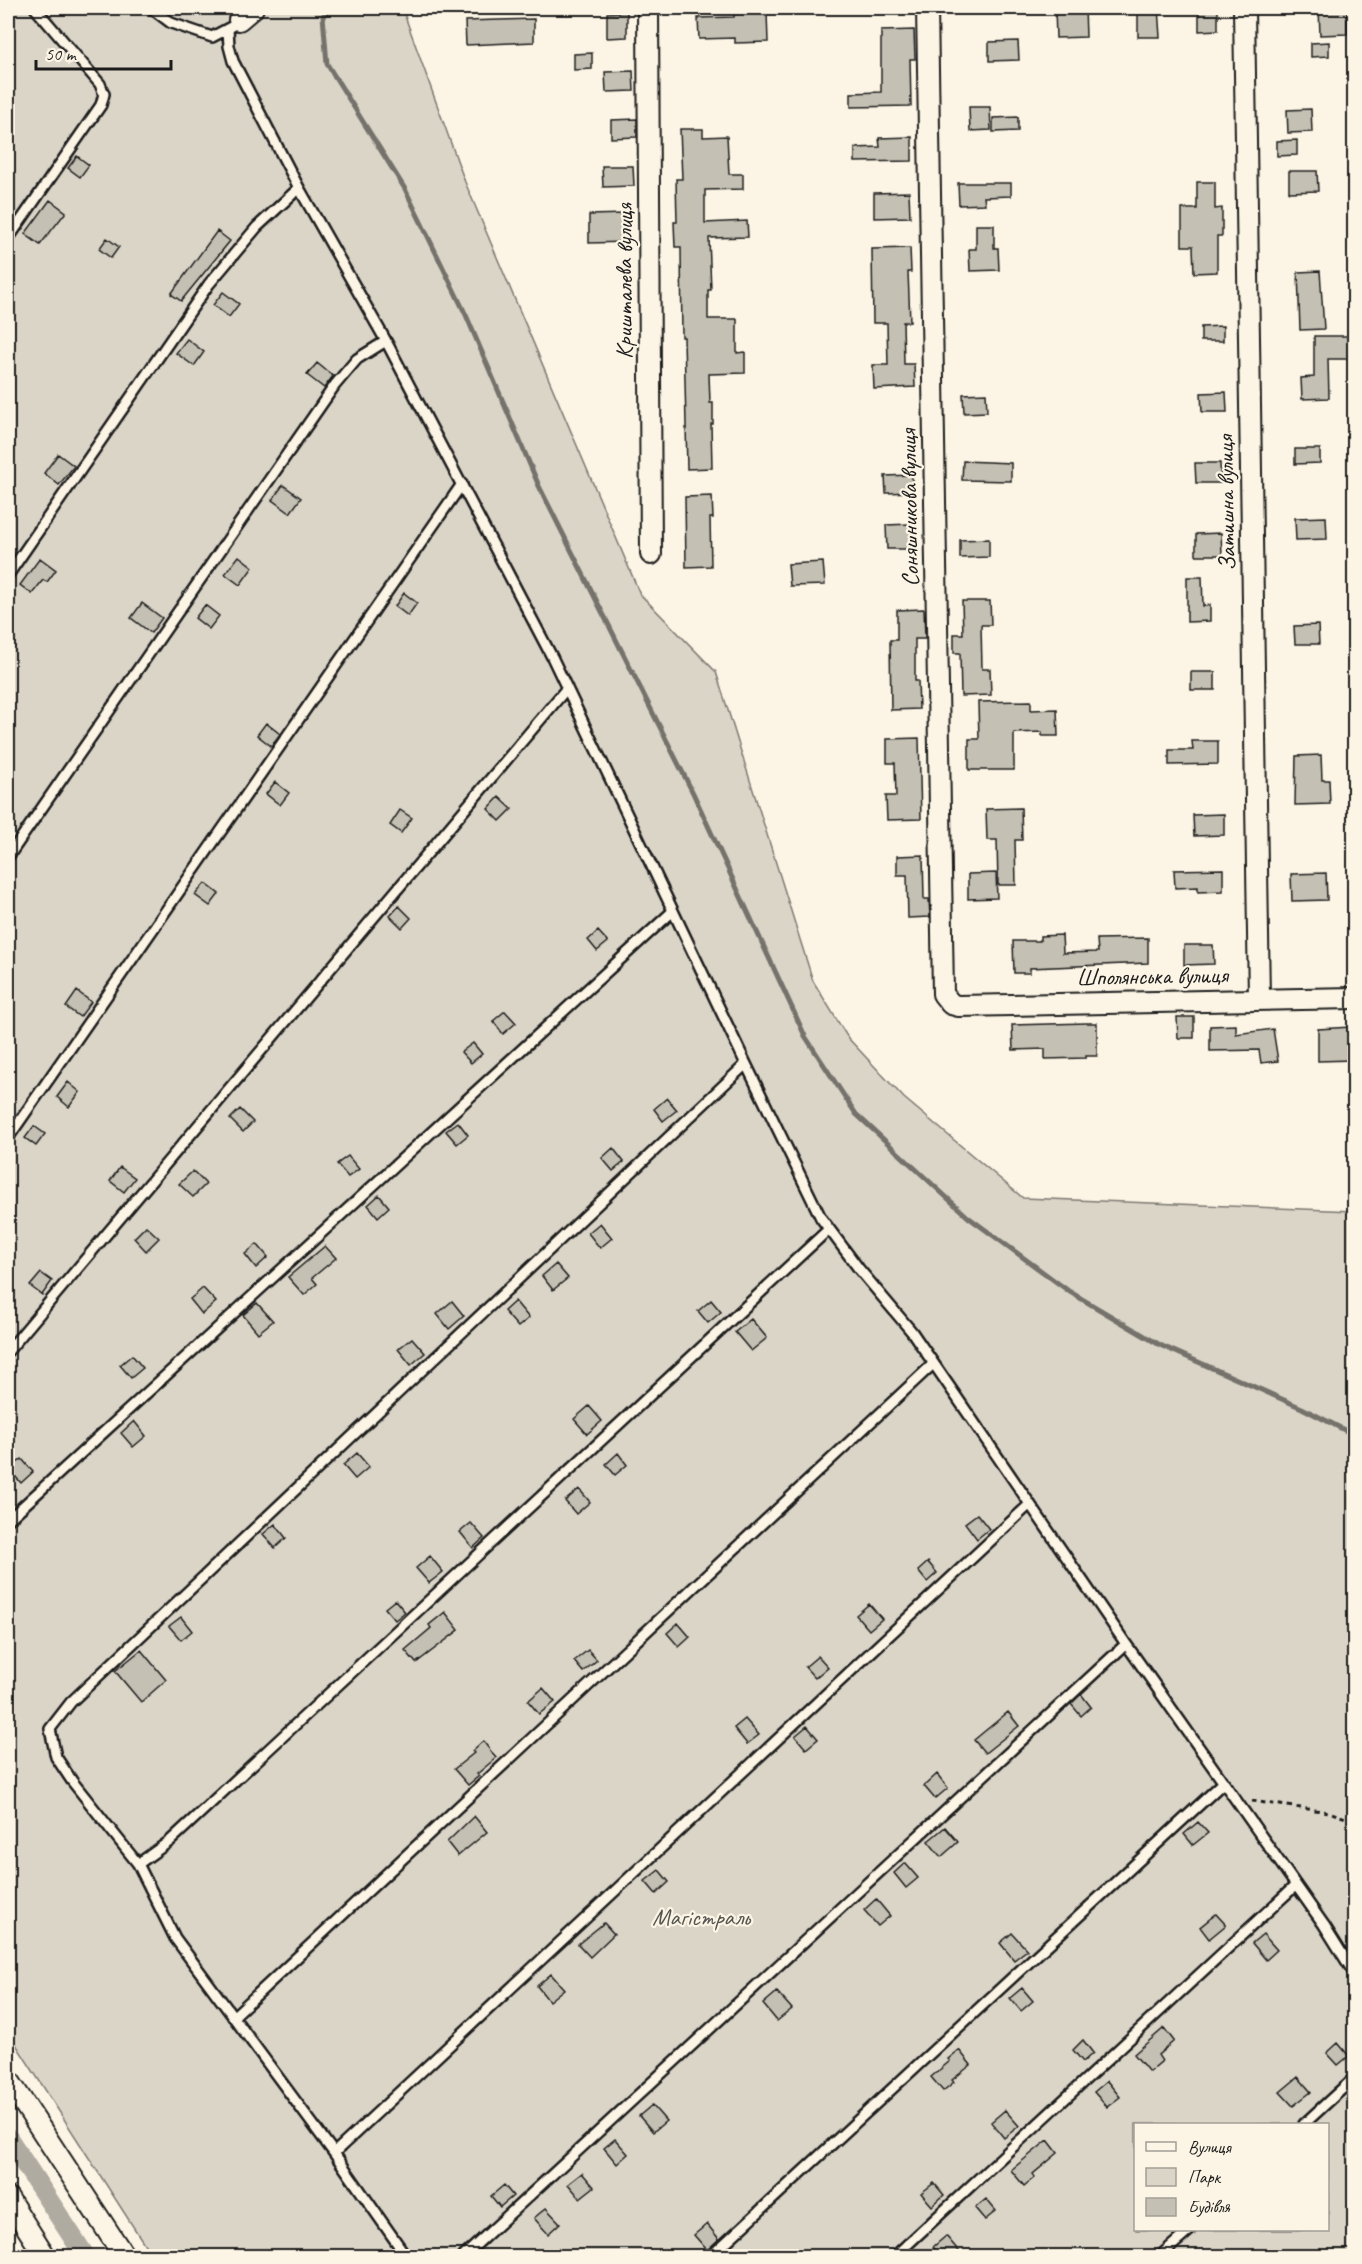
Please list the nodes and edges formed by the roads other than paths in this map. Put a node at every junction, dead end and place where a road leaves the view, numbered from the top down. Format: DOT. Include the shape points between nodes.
graph roads {
  1 [pos="35,8"];
  2 [pos="151,8"];
  3 [pos="648,8"];
  4 [pos="927,8"];
  5 [pos="1244,8"];
  6 [pos="240,19"];
  7 [pos="299,188"];
  8 [pos="8,239"];
  9 [pos="386,340"];
  10 [pos="462,484"];
  11 [pos="651,554"];
  12 [pos="8,575"];
  13 [pos="567,688"];
  14 [pos="8,857"];
  15 [pos="673,911"];
  16 [pos="1354,998"];
  17 [pos="1259,999"];
  18 [pos="951,1004"];
  19 [pos="746,1064"];
  20 [pos="8,1138"];
  21 [pos="829,1228"];
  22 [pos="8,1351"];
  23 [pos="932,1365"];
  24 [pos="1030,1504"];
  25 [pos="8,1520"];
  26 [pos="1126,1644"];
  27 [pos="1224,1782"];
  28 [pos="138,1864"];
  29 [pos="1296,1885"];
  30 [pos="1354,1973"];
  31 [pos="233,2017"];
  32 [pos="1354,2078"];
  33 [pos="8,2079"];
  34 [pos="1305,2123"];
  35 [pos="334,2152"];
  36 [pos="8,2198"];
  37 [pos="1188,2231"];
  38 [pos="45,2256"];
  39 [pos="124,2256"];
  40 [pos="406,2256"];
  41 [pos="464,2256"];
  42 [pos="711,2256"];
  43 [pos="895,2256"];
  44 [pos="1160,2256"];
  1 -- 8 [label="lane" via="100,84 104,94 101,105"];
  2 -- 6 [label="lane" via="171,23 212,37"];
  3 -- 11 [label="street, Кришталева вулиця"];
  4 -- 18 [label="street, Соняшникова вулиця" via="943,994"];
  5 -- 17 [label="street, Затишна вулиця"];
  6 -- 7 [label="lane" via="229,46 233,61"];
  7 -- 9 [label="lane"];
  7 -- 12 [label="lane" via="256,227 208,284"];
  9 -- 10 [label="lane"];
  9 -- 14 [label="lane" via="357,359 335,385"];
  10 -- 13 [label="lane"];
  10 -- 20 [label="lane"];
  13 -- 15 [label="lane"];
  13 -- 22 [label="lane"];
  15 -- 19 [label="lane"];
  15 -- 25 [label="lane"];
  16 -- 17 [label="street, Шполянська вулиця"];
  17 -- 18 [label="street, Шполянська вулиця"];
  19 -- 21 [label="lane"];
  19 -- 28 [label="lane" via="71,1702 56,1721 50,1729 56,1757"];
  21 -- 23 [label="lane" via="912,1332"];
  21 -- 28 [label="lane" via="170,1840"];
  23 -- 24 [label="lane"];
  23 -- 31 [label="lane"];
  24 -- 26 [label="lane"];
  24 -- 35 [label="lane"];
  26 -- 27 [label="lane"];
  26 -- 41 [label="lane"];
  27 -- 29 [label="lane"];
  27 -- 42 [label="lane"];
  28 -- 31 [label="lane" via="175,1938"];
  29 -- 30 [label="lane"];
  29 -- 43 [label="lane"];
  31 -- 35 [label="lane"];
  32 -- 34 [label="lane"];
  33 -- 39 [label="street"];
  35 -- 40 [label="lane"];
  36 -- 38 [label="street"];
  37 -- 44 [label="lane"];
}
